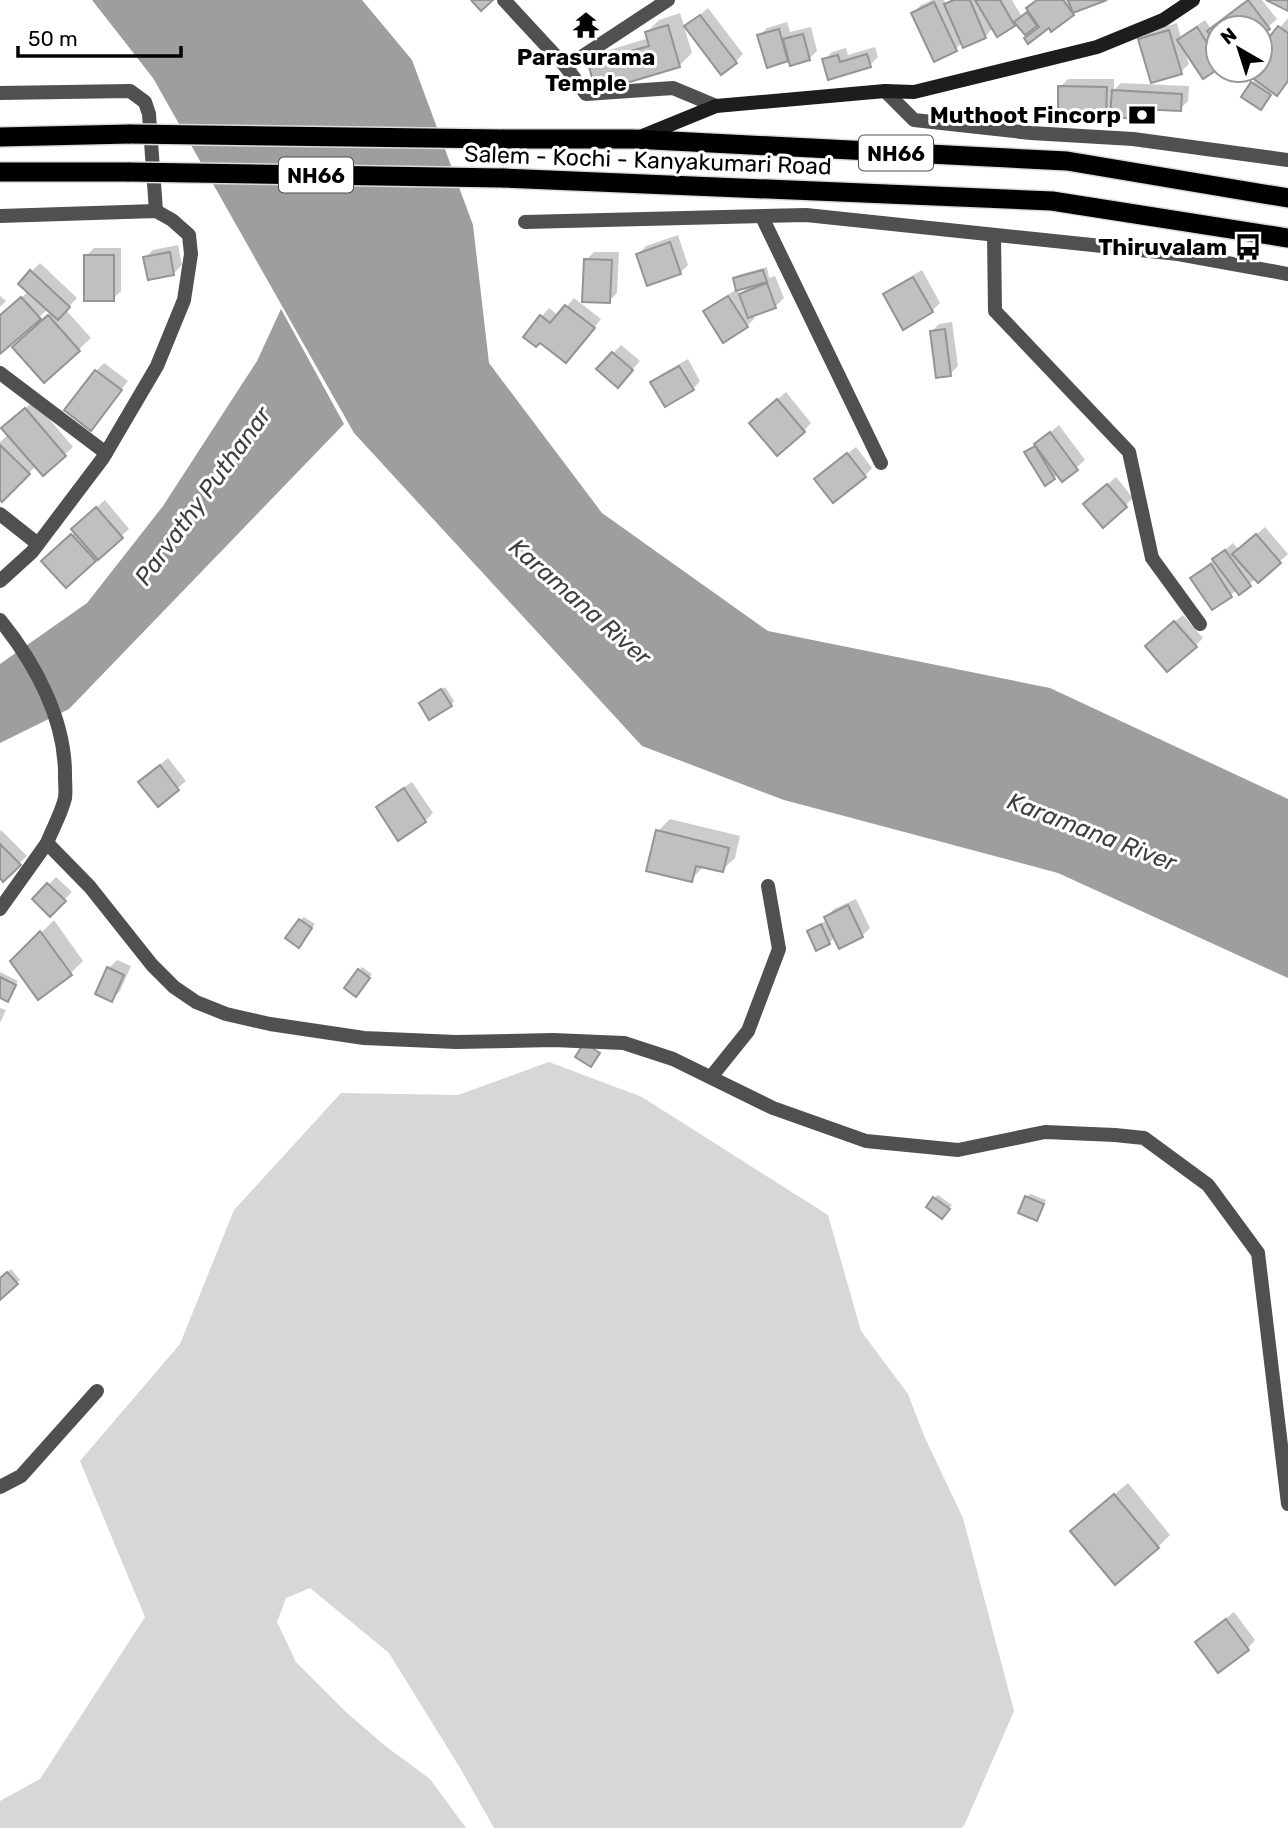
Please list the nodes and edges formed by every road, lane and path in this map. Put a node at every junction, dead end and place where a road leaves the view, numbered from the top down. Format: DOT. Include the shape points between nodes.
graph roads {
  1 [pos="504,0"];
  2 [pos="668,0"];
  3 [pos="1193,0"];
  4 [pos="566,67"];
  5 [pos="885,91"];
  6 [pos="0,93"];
  7 [pos="716,106"];
  8 [pos="0,137"];
  9 [pos="633,139"];
  10 [pos="1288,160"];
  11 [pos="0,172"];
  12 [pos="1288,198"];
  13 [pos="156,211"];
  14 [pos="0,216"];
  15 [pos="762,217"];
  16 [pos="525,222"];
  17 [pos="994,235"];
  18 [pos="1288,238"];
  19 [pos="1288,274"];
  20 [pos="0,373"];
  21 [pos="106,453"];
  22 [pos="881,463"];
  23 [pos="0,514"];
  24 [pos="38,544"];
  25 [pos="0,581"];
  26 [pos="0,620"];
  27 [pos="1200,624"];
  28 [pos="47,843"];
  29 [pos="768,886"];
  30 [pos="0,909"];
  31 [pos="711,1077"];
  32 [pos="97,1391"];
  33 [pos="0,1487"];
  34 [pos="1288,1504"];
  1 -- 4 [label="street"];
  2 -- 4 [label="street"];
  3 -- 5 [label="main road" via="1163,20 1097,47 914,92"];
  4 -- 7 [label="street" via="586,94 673,88"];
  5 -- 7 [label="main road"];
  5 -- 10 [label="street" via="914,120 1133,139"];
  6 -- 13 [label="street" via="130,91 145,102"];
  7 -- 9 [label="main road"];
  8 -- 9 [label="highway, Salem - Kochi - Kanyakumari Road / NH66, bridge"];
  9 -- 12 [label="highway, Salem - Kochi - Kanyakumari Road / NH66" via="1067,161"];
  11 -- 18 [label="highway, Salem - Kochi - Kanyakumari Road / NH66, bridge" via="503,177 1052,201"];
  13 -- 14 [label="street"];
  13 -- 21 [label="street" via="189,235 184,300 157,366"];
  15 -- 16 [label="street"];
  15 -- 17 [label="street" via="806,215"];
  15 -- 22 [label="street"];
  17 -- 19 [label="street" via="1178,254"];
  17 -- 27 [label="street" via="995,311 1129,452 1152,558"];
  20 -- 21 [label="street"];
  21 -- 24 [label="street"];
  23 -- 24 [label="street"];
  24 -- 25 [label="street"];
  26 -- 28 [label="street" via="39,678 66,758 65,798"];
  28 -- 30 [label="street"];
  28 -- 31 [label="street" via="174,987 226,1014 364,1038 624,1042"];
  29 -- 31 [label="street" via="779,949 748,1031"];
  31 -- 34 [label="street" via="773,1108 866,1142 958,1150 1045,1132 1144,1138 1208,1185 1258,1252"];
  32 -- 33 [label="street" via="20,1476"];
}
